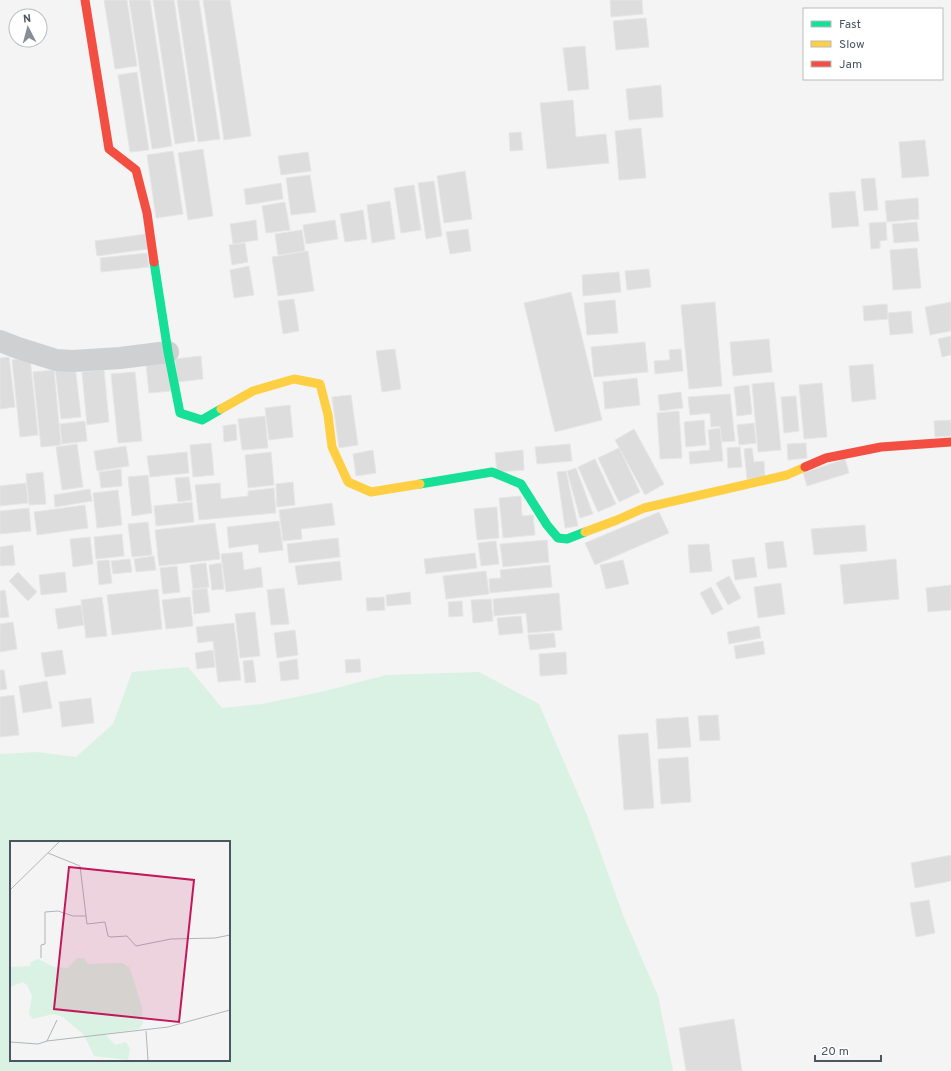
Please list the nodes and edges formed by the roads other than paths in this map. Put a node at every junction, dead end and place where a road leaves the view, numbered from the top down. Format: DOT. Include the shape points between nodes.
graph roads {
  1 [pos="85,0"];
  2 [pos="0,341"];
  3 [pos="168,352"];
  4 [pos="951,442"];
  1 -- 3 [label="street" via="109,149 136,170 147,213"];
  2 -- 3 [label="street" via="56,360 120,358"];
  3 -- 4 [label="street" via="180,413 202,420 252,391 294,379 320,384 328,415 332,447 348,482 371,492 492,472 521,484 558,538 567,539 644,508 787,475 826,458 881,448"];
}
